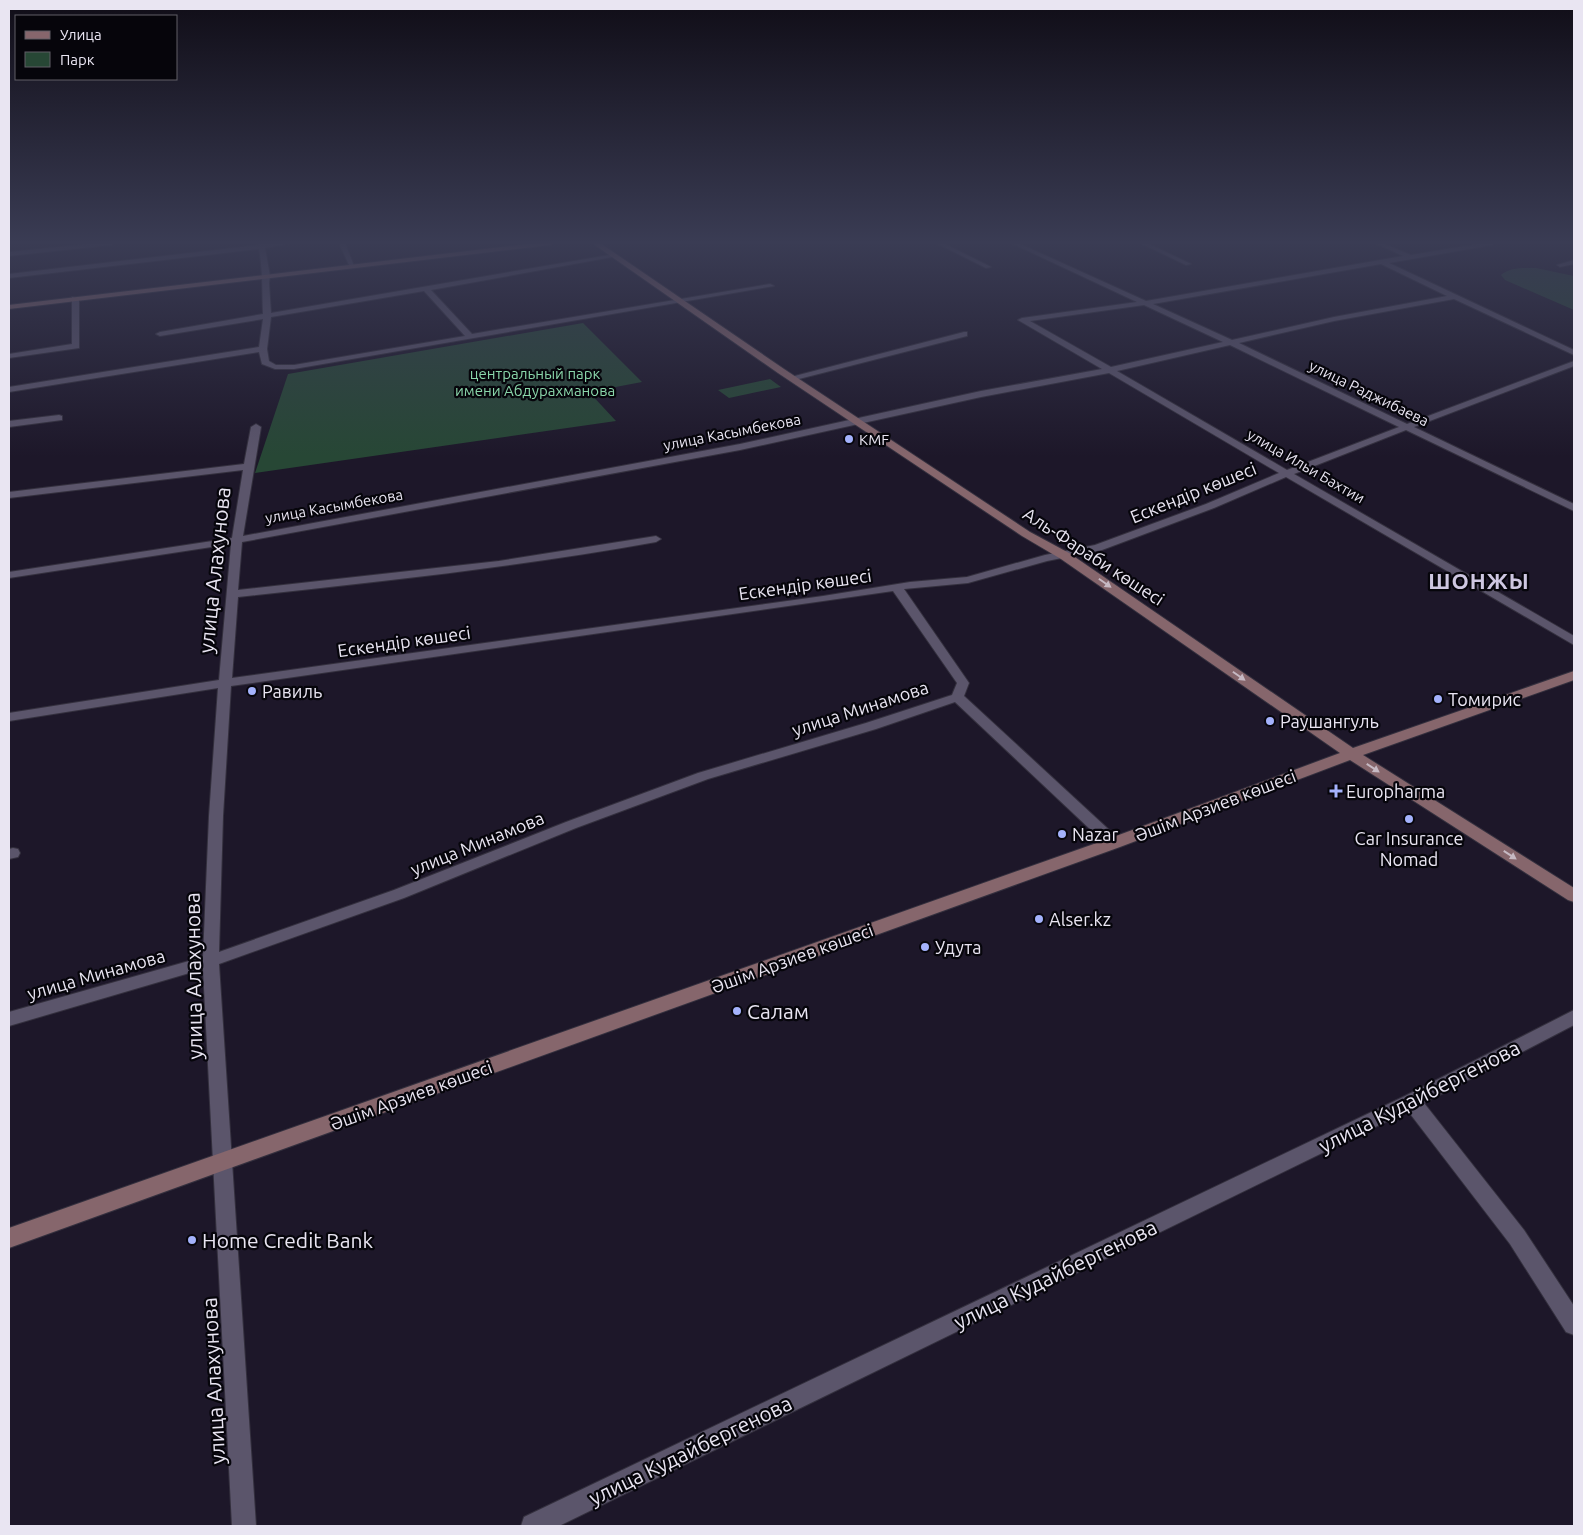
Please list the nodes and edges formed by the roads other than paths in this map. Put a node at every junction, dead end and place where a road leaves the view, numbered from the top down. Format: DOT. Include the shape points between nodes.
graph roads {
  1 [pos="75,315"];
  2 [pos="275,315"];
  3 [pos="449,315"];
  4 [pos="605,315"];
  5 [pos="700,315"];
  6 [pos="1061,315"];
  7 [pos="1170,315"];
  8 [pos="1357,315"];
  9 [pos="1495,315"];
  10 [pos="267,316"];
  11 [pos="160,334"];
  12 [pos="964,334"];
  13 [pos="470,337"];
  14 [pos="1230,342"];
  15 [pos="263,349"];
  16 [pos="1574,353"];
  17 [pos="9,356"];
  18 [pos="1574,363"];
  19 [pos="1110,370"];
  20 [pos="792,378"];
  21 [pos="9,390"];
  22 [pos="59,418"];
  23 [pos="858,422"];
  24 [pos="9,424"];
  25 [pos="256,427"];
  26 [pos="1409,428"];
  27 [pos="248,466"];
  28 [pos="1288,473"];
  29 [pos="9,495"];
  30 [pos="1574,508"];
  31 [pos="656,539"];
  32 [pos="237,540"];
  33 [pos="1065,556"];
  34 [pos="9,575"];
  35 [pos="897,588"];
  36 [pos="234,594"];
  37 [pos="1574,641"];
  38 [pos="1574,675"];
  39 [pos="225,684"];
  40 [pos="957,697"];
  41 [pos="9,717"];
  42 [pos="1351,754"];
  43 [pos="1114,843"];
  44 [pos="1574,896"];
  45 [pos="211,961"];
  46 [pos="1574,1017"];
  47 [pos="9,1019"];
  48 [pos="1411,1101"];
  49 [pos="224,1162"];
  50 [pos="9,1238"];
  51 [pos="1574,1325"];
  52 [pos="244,1526"];
  53 [pos="533,1526"];
  1 -- 17 [label="street" via="76,346"];
  2 -- 10 [label="street"];
  3 -- 13 [label="street"];
  4 -- 13 [label="street"];
  5 -- 20 [label="main road, Аль-Фараби көшесі"];
  6 -- 19 [label="street, улица Ильи Бахтии" via="1022,320"];
  7 -- 14 [label="street, улица Раджибаева"];
  8 -- 14 [label="street, улица Касымбекова"];
  9 -- 16 [label="street"];
  10 -- 11 [label="street"];
  10 -- 15 [label="street"];
  12 -- 20 [label="street"];
  13 -- 15 [label="street" via="294,367 275,367 265,362"];
  14 -- 19 [label="street, улица Касымбекова"];
  14 -- 26 [label="street, улица Раджибаева"];
  15 -- 21 [label="street"];
  18 -- 26 [label="street, Ескендір көшесі"];
  19 -- 23 [label="street, улица Касымбекова" via="981,394"];
  19 -- 28 [label="street, улица Ильи Бахтии"];
  20 -- 23 [label="main road, Аль-Фараби көшесі"];
  22 -- 24 [label="street"];
  23 -- 32 [label="street, улица Касымбекова"];
  23 -- 33 [label="main road, Аль-Фараби көшесі" via="1026,534"];
  25 -- 27 [label="street, улица Алахунова"];
  26 -- 28 [label="street, Ескендір көшесі"];
  26 -- 30 [label="street, улица Раджибаева"];
  27 -- 29 [label="street"];
  27 -- 32 [label="street, улица Алахунова"];
  28 -- 33 [label="street, Ескендір көшесі" via="1098,548"];
  28 -- 37 [label="street, улица Ильи Бахтии"];
  31 -- 36 [label="street" via="568,555"];
  32 -- 34 [label="street, улица Касымбекова"];
  32 -- 36 [label="street, улица Алахунова"];
  33 -- 35 [label="street, Ескендір көшесі" via="1045,558 968,580"];
  33 -- 42 [label="main road, Аль-Фараби көшесі, one-way"];
  35 -- 39 [label="street, Ескендір көшесі"];
  35 -- 40 [label="street" via="962,683"];
  36 -- 39 [label="street, улица Алахунова"];
  38 -- 42 [label="main road, Әшім Арзиев көшесі"];
  39 -- 41 [label="street, Ескендір көшесі"];
  39 -- 45 [label="street, улица Алахунова"];
  40 -- 43 [label="street"];
  40 -- 45 [label="street, улица Минамова" via="703,776 399,894"];
  42 -- 43 [label="main road, Әшім Арзиев көшесі"];
  42 -- 44 [label="main road, Аль-Фараби көшесі, one-way"];
  43 -- 49 [label="main road, Әшім Арзиев көшесі"];
  45 -- 47 [label="street, улица Минамова"];
  45 -- 49 [label="street, улица Алахунова"];
  46 -- 48 [label="street, улица Кудайбергенова"];
  48 -- 51 [label="street" via="1517,1237"];
  48 -- 53 [label="street, улица Кудайбергенова"];
  49 -- 50 [label="main road, Әшім Арзиев көшесі"];
  49 -- 52 [label="street, улица Алахунова"];
}
